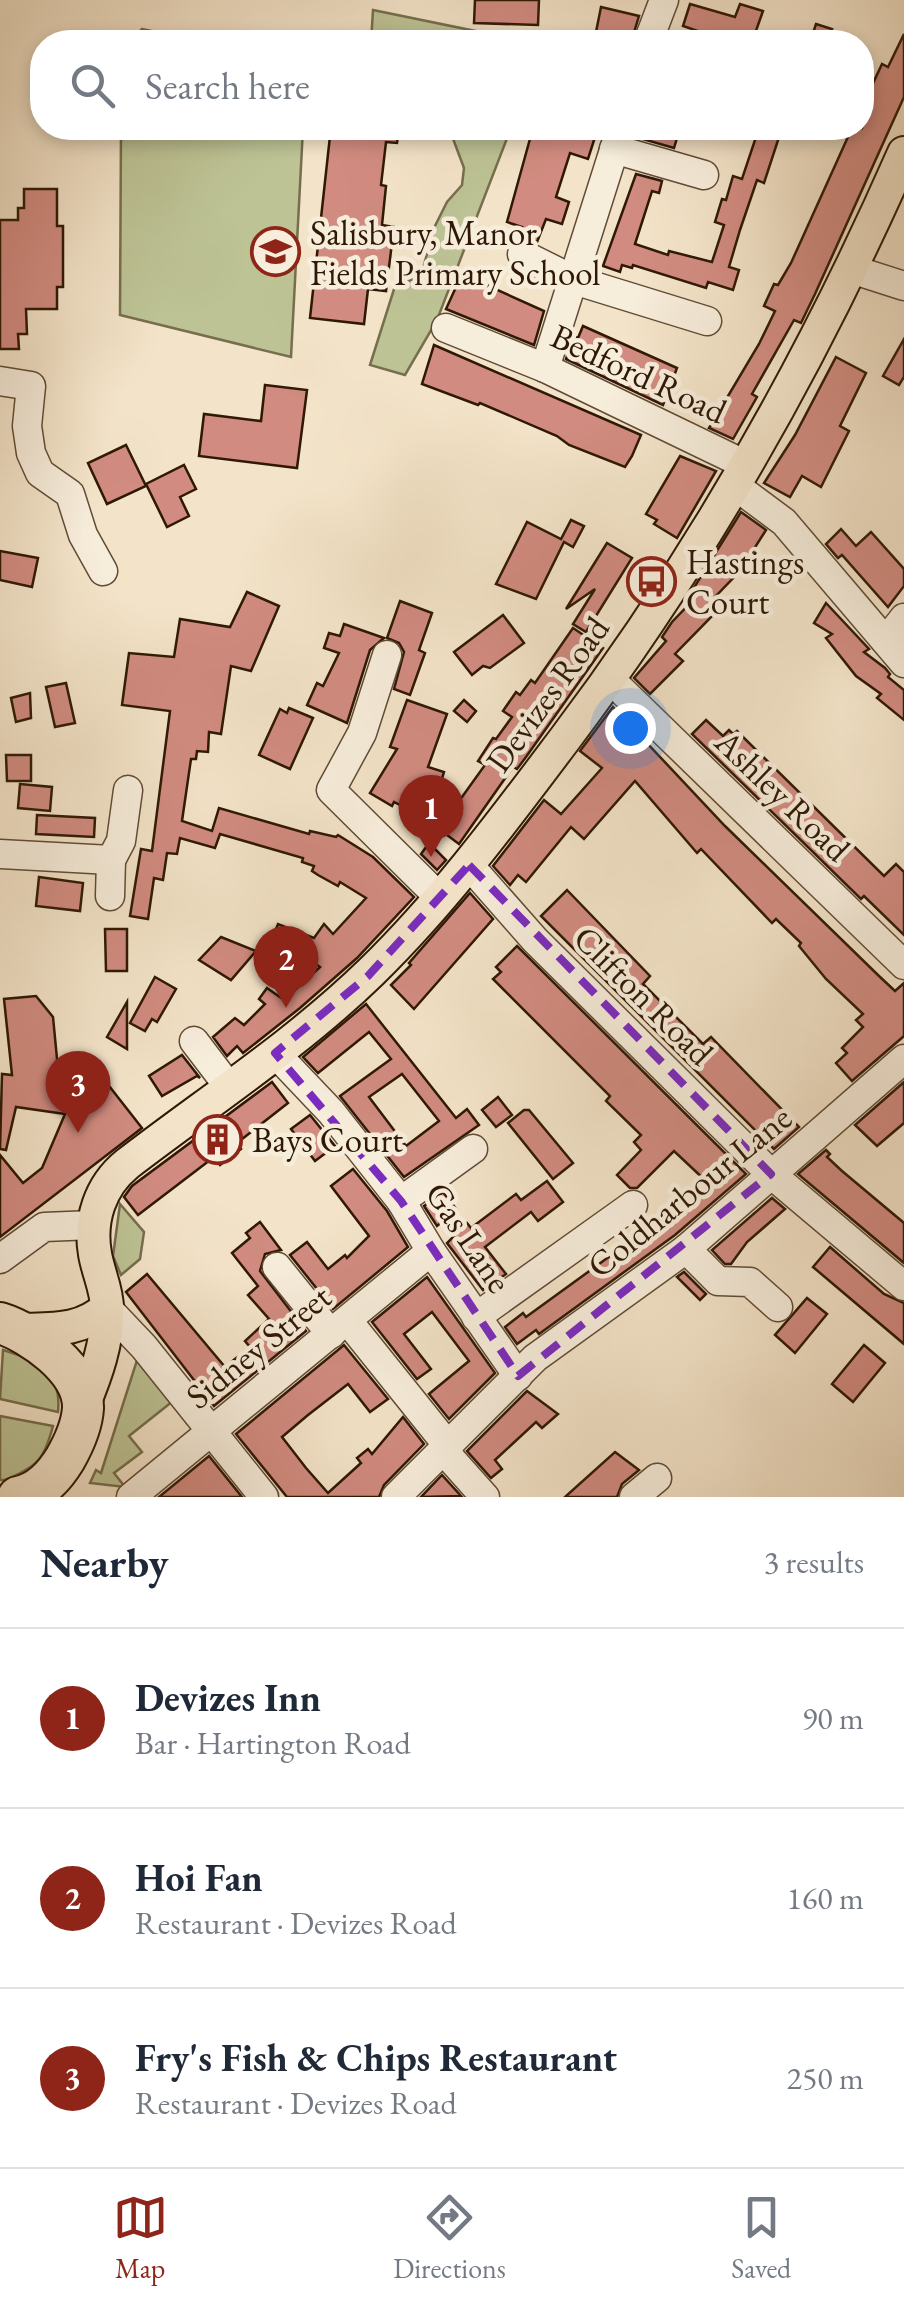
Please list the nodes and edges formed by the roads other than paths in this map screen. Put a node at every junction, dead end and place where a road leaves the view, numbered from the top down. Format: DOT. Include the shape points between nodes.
graph roads {
  1 [pos="664,0"];
  2 [pos="658,30"];
  3 [pos="617,140"];
  4 [pos="623,140"];
  5 [pos="904,153"];
  6 [pos="704,176"];
  7 [pos="522,254"];
  8 [pos="851,269"];
  9 [pos="574,280"];
  10 [pos="904,286"];
  11 [pos="707,321"];
  12 [pos="446,328"];
  13 [pos="546,368"];
  14 [pos="0,381"];
  15 [pos="739,474"];
  16 [pos="104,571"];
  17 [pos="904,618"];
  18 [pos="895,652"];
  19 [pos="387,655"];
  20 [pos="610,678"];
  21 [pos="128,790"];
  22 [pos="0,854"];
  23 [pos="111,860"];
  24 [pos="468,864"];
  25 [pos="110,896"];
  26 [pos="440,898"];
  27 [pos="904,965"];
  28 [pos="194,1042"];
  29 [pos="274,1054"];
  30 [pos="904,1059"];
  31 [pos="229,1087"];
  32 [pos="473,1149"];
  33 [pos="771,1174"];
  34 [pos="400,1200"];
  35 [pos="633,1204"];
  36 [pos="94,1225"];
  37 [pos="686,1249"];
  38 [pos="431,1251"];
  39 [pos="0,1259"];
  40 [pos="277,1267"];
  41 [pos="904,1286"];
  42 [pos="778,1307"];
  43 [pos="107,1308"];
  44 [pos="476,1317"];
  45 [pos="11,1326"];
  46 [pos="340,1328"];
  47 [pos="144,1348"];
  48 [pos="101,1356"];
  49 [pos="518,1376"];
  50 [pos="83,1406"];
  51 [pos="211,1433"];
  52 [pos="72,1446"];
  53 [pos="446,1449"];
  54 [pos="657,1478"];
  55 [pos="18,1497"];
  56 [pos="64,1497"];
  57 [pos="131,1497"];
  58 [pos="264,1497"];
  59 [pos="396,1497"];
  60 [pos="485,1497"];
  61 [pos="634,1497"];
  1 -- 2 [label="street"];
  3 -- 9 [label="street"];
  4 -- 6 [label="street"];
  5 -- 8 [label="main road, Devizes Road"];
  7 -- 9 [label="street"];
  8 -- 10 [label="street"];
  8 -- 15 [label="main road, Devizes Road"];
  9 -- 11 [label="street"];
  9 -- 13 [label="street"];
  12 -- 13 [label="street, Bedford Road"];
  13 -- 15 [label="street, Bedford Road"];
  14 -- 16 [label="street" via="31,386 31,454 40,473 70,494 83,536"];
  15 -- 18 [label="street, Bedford Road"];
  15 -- 20 [label="main road, Devizes Road"];
  17 -- 18 [label="street"];
  19 -- 26 [label="street" via="362,734 332,790"];
  20 -- 24 [label="main road, Devizes Road"];
  20 -- 27 [label="street, Ashley Road"];
  21 -- 23 [label="street" via="121,841"];
  22 -- 23 [label="street"];
  23 -- 25 [label="street"];
  24 -- 26 [label="main road, Devizes Road"];
  24 -- 33 [label="street, Clifton Road"];
  26 -- 29 [label="main road, Devizes Road" via="368,976"];
  28 -- 31 [label="street"];
  29 -- 31 [label="main road, Devizes Road"];
  29 -- 34 [label="street, Gas Lane" via="331,1112"];
  30 -- 33 [label="street, Coldharbour Lane"];
  31 -- 36 [label="main road, Devizes Road" via="114,1175"];
  32 -- 34 [label="street"];
  33 -- 37 [label="street, Coldharbour Lane"];
  33 -- 41 [label="street, Clifton Road"];
  34 -- 38 [label="street, Gas Lane"];
  35 -- 44 [label="street"];
  36 -- 39 [label="street" via="44,1227"];
  36 -- 43 [label="main road, Devizes Road"];
  37 -- 42 [label="street" via="718,1281 750,1282"];
  37 -- 49 [label="street, Coldharbour Lane"];
  38 -- 44 [label="street, Gas Lane"];
  38 -- 46 [label="street, Sidney Street"];
  40 -- 46 [label="street"];
  43 -- 45 [label="main road" via="76,1327"];
  43 -- 47 [label="street"];
  43 -- 48 [label="main road, Devizes Road"];
  44 -- 49 [label="street, Gas Lane"];
  45 -- 50 [label="highway" via="54,1354 72,1376"];
  46 -- 51 [label="street, Sidney Street"];
  46 -- 53 [label="street"];
  47 -- 48 [label="street" via="127,1346"];
  47 -- 51 [label="street"];
  48 -- 50 [label="main road, Devizes Road"];
  49 -- 53 [label="street, Coldharbour Lane"];
  50 -- 52 [label="highway"];
  51 -- 57 [label="street, Sidney Street"];
  51 -- 58 [label="street"];
  52 -- 55 [label="highway" via="53,1478"];
  52 -- 56 [label="highway"];
  53 -- 59 [label="street, Coldharbour Lane"];
  53 -- 60 [label="street"];
  54 -- 61 [label="street"];
}
